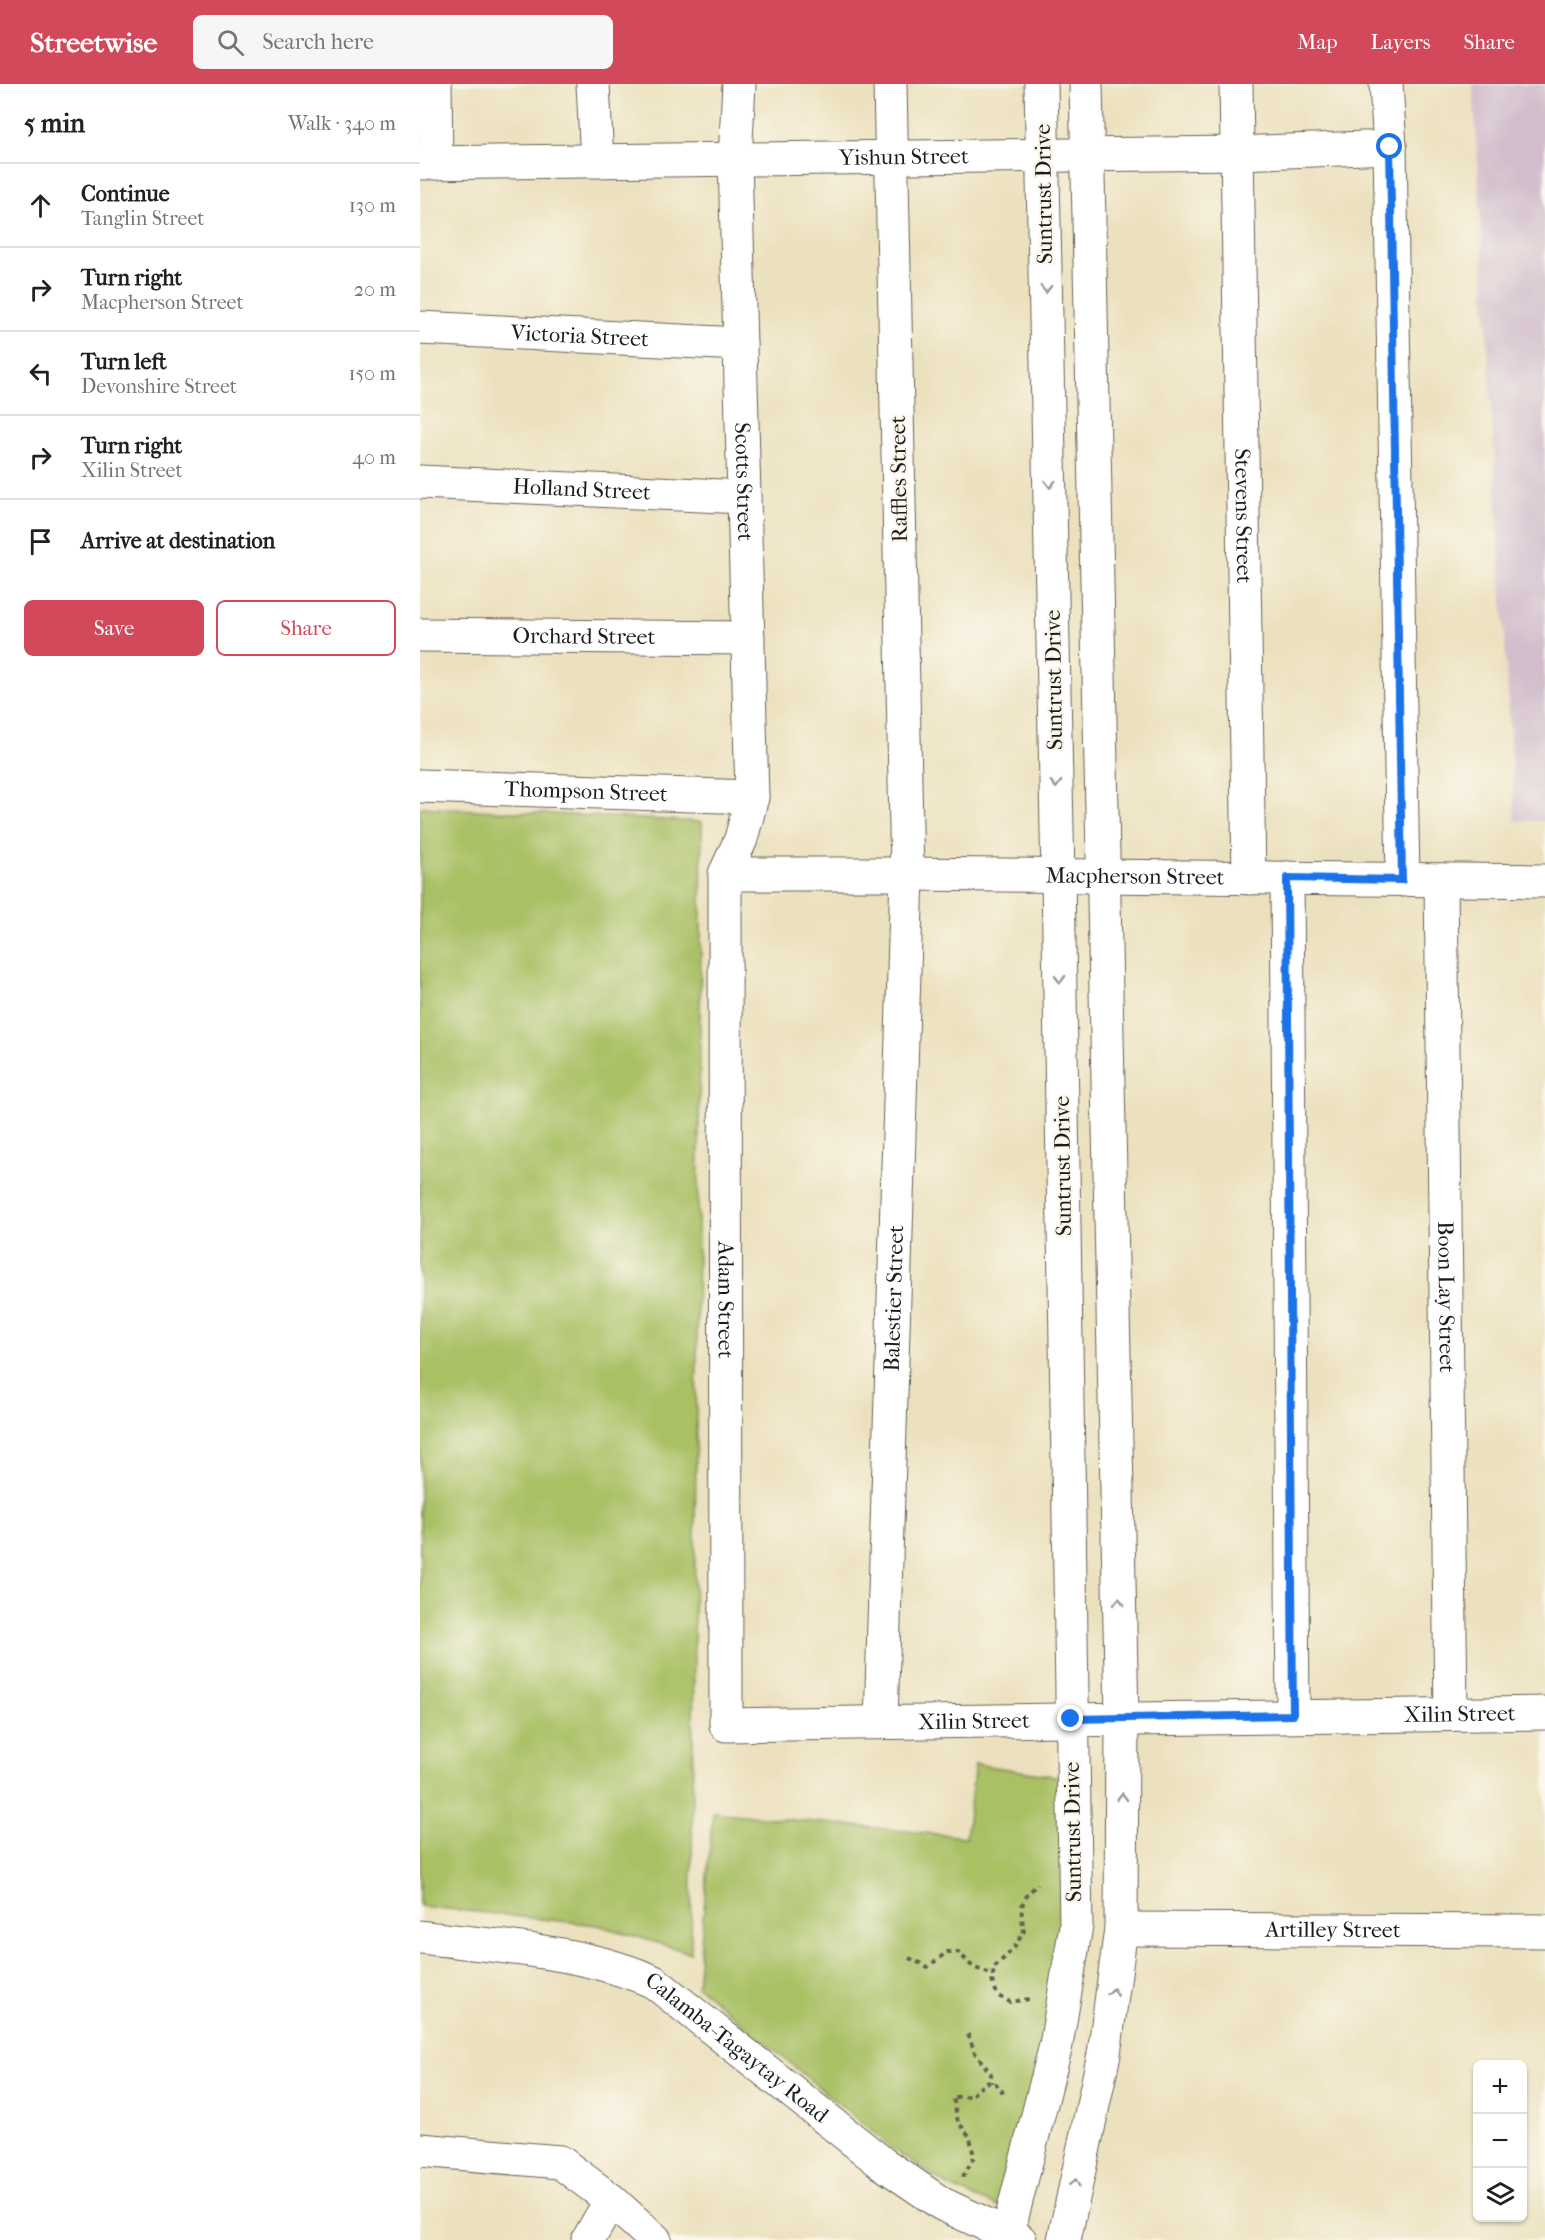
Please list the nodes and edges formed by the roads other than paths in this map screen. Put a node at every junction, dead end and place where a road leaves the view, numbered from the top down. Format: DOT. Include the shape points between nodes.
graph roads {
  1 [pos="435,84"];
  2 [pos="592,84"];
  3 [pos="739,84"];
  4 [pos="890,84"];
  5 [pos="1041,84"];
  6 [pos="1086,84"];
  7 [pos="1236,84"];
  8 [pos="1386,84"];
  9 [pos="1390,147"];
  10 [pos="1238,153"];
  11 [pos="1088,155"];
  12 [pos="1043,156"];
  13 [pos="892,157"];
  14 [pos="735,159"];
  15 [pos="597,161"];
  16 [pos="428,163"];
  17 [pos="420,328"];
  18 [pos="740,344"];
  19 [pos="420,482"];
  20 [pos="744,497"];
  21 [pos="420,635"];
  22 [pos="748,638"];
  23 [pos="420,786"];
  24 [pos="752,797"];
  25 [pos="725,874"];
  26 [pos="907,874"];
  27 [pos="1058,876"];
  28 [pos="1105,876"];
  29 [pos="1249,878"];
  30 [pos="1287,878"];
  31 [pos="1402,880"];
  32 [pos="1441,880"];
  33 [pos="1545,881"];
  34 [pos="1451,1713"];
  35 [pos="1545,1713"];
  36 [pos="1293,1715"];
  37 [pos="1122,1717"];
  38 [pos="1071,1719"];
  39 [pos="882,1722"];
  40 [pos="726,1725"];
  41 [pos="1121,1929"];
  42 [pos="1545,1931"];
  43 [pos="420,1937"];
  44 [pos="420,2150"];
  45 [pos="611,2200"];
  46 [pos="1012,2238"];
  47 [pos="588,2240"];
  48 [pos="655,2240"];
  49 [pos="1064,2240"];
  1 -- 16 [label="street"];
  2 -- 15 [label="street"];
  3 -- 14 [label="street, Scotts Street"];
  4 -- 13 [label="street, Raffles Street"];
  5 -- 12 [label="street, Suntrust Drive"];
  6 -- 11 [label="street, Suntrust Drive"];
  7 -- 10 [label="street, Stevens Street"];
  8 -- 9 [label="street"];
  9 -- 10 [label="street, Yishun Street"];
  9 -- 31 [label="street"];
  10 -- 11 [label="street, Yishun Street"];
  10 -- 29 [label="street, Stevens Street"];
  11 -- 12 [label="street, Yishun Street"];
  11 -- 28 [label="street, Suntrust Drive"];
  12 -- 13 [label="street, Yishun Street"];
  12 -- 27 [label="street, Suntrust Drive, one-way"];
  13 -- 14 [label="street, Yishun Street"];
  13 -- 26 [label="street, Raffles Street"];
  14 -- 15 [label="street, Yishun Street"];
  14 -- 18 [label="street, Scotts Street"];
  15 -- 16 [label="street, Yishun Street"];
  17 -- 18 [label="street, Victoria Street"];
  18 -- 20 [label="street, Scotts Street"];
  19 -- 20 [label="street, Holland Street"];
  20 -- 22 [label="street, Scotts Street"];
  21 -- 22 [label="street, Orchard Street"];
  22 -- 24 [label="street, Scotts Street"];
  23 -- 24 [label="street, Thompson Street"];
  24 -- 25 [label="street, Scotts Street" via="741,839"];
  25 -- 26 [label="street, Macpherson Street"];
  25 -- 40 [label="street, Adam Street"];
  26 -- 27 [label="street, Macpherson Street"];
  26 -- 39 [label="street, Balestier Street"];
  27 -- 28 [label="street, Macpherson Street"];
  27 -- 38 [label="street, Suntrust Drive, one-way"];
  28 -- 29 [label="street, Macpherson Street"];
  37 -- 28 [label="street, Suntrust Drive, one-way"];
  29 -- 30 [label="street, Macpherson Street"];
  30 -- 31 [label="street, Macpherson Street"];
  30 -- 36 [label="street"];
  31 -- 32 [label="street, Macpherson Street"];
  32 -- 33 [label="street, Macpherson Street"];
  32 -- 34 [label="street, Boon Lay Street"];
  34 -- 35 [label="street, Xilin Street"];
  34 -- 36 [label="street, Xilin Street"];
  36 -- 37 [label="street, Xilin Street"];
  37 -- 38 [label="street, Xilin Street"];
  41 -- 37 [label="street, Suntrust Drive, one-way"];
  38 -- 39 [label="street, Xilin Street"];
  38 -- 46 [label="street, Suntrust Drive" via="1076,1926 1056,2045"];
  39 -- 40 [label="street, Xilin Street"];
  41 -- 42 [label="street, Artilley Street"];
  49 -- 41 [label="street, Suntrust Drive, one-way" via="1104,2054"];
  43 -- 46 [label="street, Calamba-Tagaytay Road" via="569,1956 622,1967 654,1982 882,2163 947,2206"];
  44 -- 45 [label="street" via="560,2162"];
  45 -- 47 [label="street"];
  45 -- 48 [label="street"];
}
